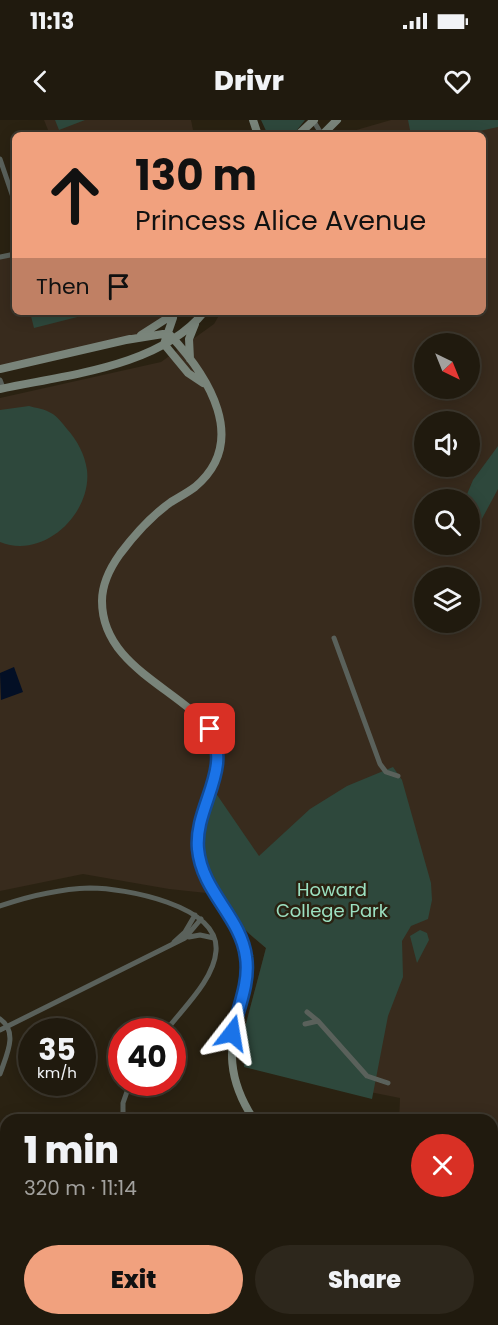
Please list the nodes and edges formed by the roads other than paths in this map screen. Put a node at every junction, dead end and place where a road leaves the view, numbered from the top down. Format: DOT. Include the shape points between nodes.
graph roads {
  1 [pos="313,120"];
  2 [pos="337,120"];
  3 [pos="301,132"];
  4 [pos="325,132"];
  5 [pos="0,159"];
  6 [pos="12,193"];
  7 [pos="172,315"];
  8 [pos="175,315"];
  9 [pos="202,315"];
  10 [pos="195,324"];
  11 [pos="169,336"];
  12 [pos="126,340"];
  13 [pos="164,344"];
  14 [pos="190,360"];
  15 [pos="0,362"];
  16 [pos="4,369"];
  17 [pos="204,384"];
  18 [pos="1,386"];
  19 [pos="334,638"];
  20 [pos="398,776"];
  21 [pos="0,906"];
  22 [pos="195,915"];
  23 [pos="201,919"];
  24 [pos="185,938"];
  25 [pos="214,938"];
  26 [pos="169,946"];
  27 [pos="308,1012"];
  28 [pos="175,1018"];
  29 [pos="0,1019"];
  30 [pos="318,1021"];
  31 [pos="305,1024"];
  32 [pos="9,1026"];
  33 [pos="0,1030"];
  34 [pos="0,1074"];
  35 [pos="388,1083"];
  36 [pos="125,1096"];
  37 [pos="123,1114"];
  38 [pos="251,1114"];
  1 -- 3 [label="street"];
  2 -- 4 [label="street"];
  5 -- 6 [label="street"];
  7 -- 12 [label="street"];
  8 -- 11 [label="street"];
  9 -- 10 [label="street"];
  10 -- 11 [label="street"];
  10 -- 14 [label="street" via="188,345"];
  11 -- 12 [label="street"];
  11 -- 13 [label="street"];
  11 -- 14 [label="street"];
  12 -- 16 [label="street"];
  13 -- 17 [label="street" via="188,373"];
  13 -- 18 [label="street" via="134,359"];
  14 -- 17 [label="street"];
  15 -- 16 [label="street"];
  17 -- 38 [label="street" via="219,410 221,423 221,443 213,464 196,486 155,514 128,544 108,575 102,600 107,631 119,651 200,718 216,741 218,765 197,848 208,885 241,937 247,959 232,1033 231,1058 240,1095"];
  19 -- 20 [label="street" via="380,764"];
  21 -- 22 [label="street" via="52,892 92,888 147,897"];
  22 -- 23 [label="street"];
  22 -- 26 [label="street" via="185,932"];
  23 -- 24 [label="street"];
  23 -- 25 [label="street"];
  24 -- 25 [label="street"];
  24 -- 26 [label="street"];
  25 -- 28 [label="street" via="212,968"];
  26 -- 32 [label="street"];
  27 -- 30 [label="street"];
  29 -- 32 [label="street"];
  30 -- 31 [label="street"];
  30 -- 35 [label="street" via="367,1076"];
  32 -- 33 [label="street"];
  32 -- 34 [label="street" via="8,1048"];
  36 -- 37 [label="street"];
}
